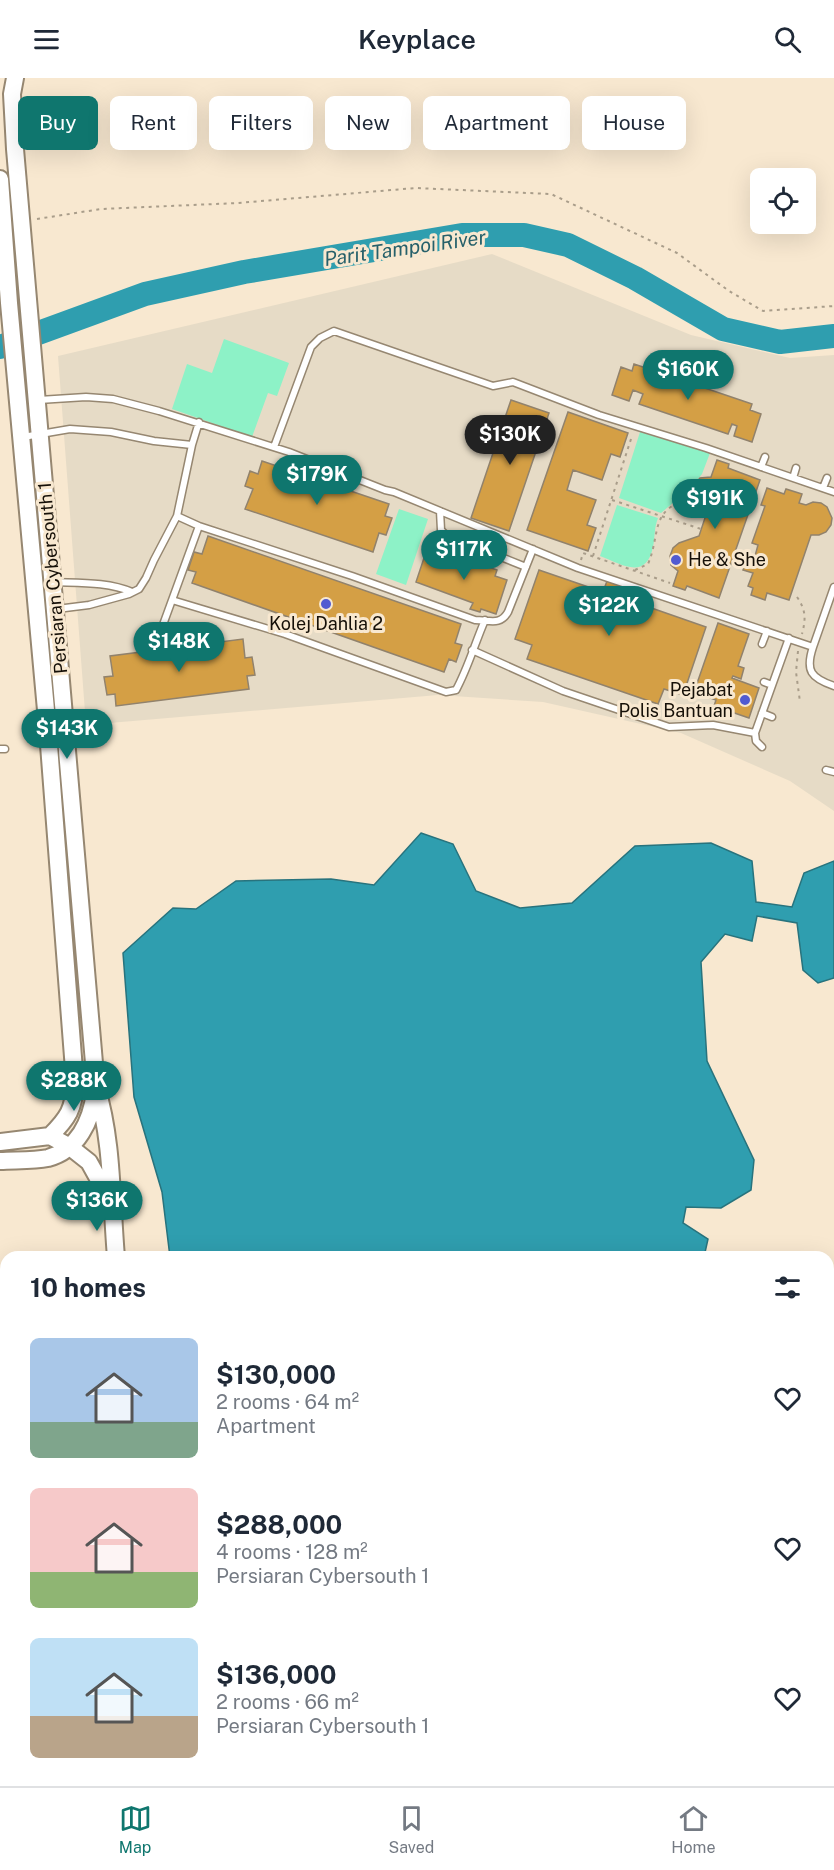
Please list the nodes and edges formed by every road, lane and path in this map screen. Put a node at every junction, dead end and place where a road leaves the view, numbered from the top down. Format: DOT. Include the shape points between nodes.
graph roads {
  1 [pos="15,78"];
  2 [pos="0,179"];
  3 [pos="22,221"];
  4 [pos="834,306"];
  5 [pos="37,400"];
  6 [pos="17,403"];
  7 [pos="199,422"];
  8 [pos="40,434"];
  9 [pos="632,436"];
  10 [pos="20,438"];
  11 [pos="192,445"];
  12 [pos="274,447"];
  13 [pos="765,457"];
  14 [pos="761,467"];
  15 [pos="796,468"];
  16 [pos="793,478"];
  17 [pos="827,478"];
  18 [pos="823,488"];
  19 [pos="834,492"];
  20 [pos="690,499"];
  21 [pos="612,500"];
  22 [pos="440,511"];
  23 [pos="177,516"];
  24 [pos="661,516"];
  25 [pos="199,526"];
  26 [pos="701,529"];
  27 [pos="532,549"];
  28 [pos="593,556"];
  29 [pos="526,567"];
  30 [pos="578,568"];
  31 [pos="634,571"];
  32 [pos="53,582"];
  33 [pos="670,583"];
  34 [pos="34,584"];
  35 [pos="834,587"];
  36 [pos="132,592"];
  37 [pos="172,600"];
  38 [pos="56,609"];
  39 [pos="36,611"];
  40 [pos="485,620"];
  41 [pos="767,631"];
  42 [pos="160,633"];
  43 [pos="789,638"];
  44 [pos="762,644"];
  45 [pos="813,647"];
  46 [pos="472,650"];
  47 [pos="764,682"];
  48 [pos="772,685"];
  49 [pos="834,686"];
  50 [pos="762,713"];
  51 [pos="772,717"];
  52 [pos="755,733"];
  53 [pos="762,747"];
  54 [pos="826,770"];
  55 [pos="834,772"];
  56 [pos="96,1086"];
  57 [pos="50,1136"];
  58 [pos="0,1142"];
  59 [pos="70,1147"];
  60 [pos="0,1161"];
  61 [pos="112,1204"];
  62 [pos="116,1251"];
  1 -- 3 [label="street, Persiaran Cybersouth 1" via="12,94"];
  2 -- 6 [label="street, Persiaran Cybersouth 1"];
  3 -- 4 [label="path" via="101,209 238,203 416,188 551,194 676,253 763,311"];
  3 -- 5 [label="street, Persiaran Cybersouth 1"];
  5 -- 6 [label="lane"];
  5 -- 7 [label="lane" via="113,399"];
  5 -- 8 [label="street, Persiaran Cybersouth 1"];
  6 -- 10 [label="street, Persiaran Cybersouth 1"];
  7 -- 11 [label="lane"];
  7 -- 12 [label="lane"];
  8 -- 10 [label="lane"];
  8 -- 11 [label="lane" via="70,429"];
  8 -- 32 [label="street, Persiaran Cybersouth 1"];
  9 -- 21 [label="path"];
  10 -- 34 [label="street, Persiaran Cybersouth 1"];
  11 -- 23 [label="lane"];
  12 -- 14 [label="lane" via="311,347 334,331 493,386 513,382 599,415"];
  12 -- 22 [label="lane"];
  13 -- 14 [label="lane"];
  14 -- 16 [label="lane"];
  15 -- 16 [label="lane"];
  16 -- 18 [label="lane"];
  17 -- 18 [label="lane"];
  18 -- 19 [label="lane"];
  20 -- 24 [label="path" via="675,504"];
  21 -- 24 [label="path"];
  21 -- 28 [label="path"];
  22 -- 27 [label="lane"];
  22 -- 29 [label="lane" via="441,530 446,535"];
  23 -- 25 [label="lane"];
  23 -- 36 [label="lane" via="146,579"];
  24 -- 26 [label="path"];
  24 -- 31 [label="path" via="653,554 648,564"];
  25 -- 37 [label="lane"];
  25 -- 40 [label="lane"];
  27 -- 29 [label="lane"];
  27 -- 30 [label="lane"];
  28 -- 30 [label="path" via="583,553"];
  28 -- 31 [label="path"];
  29 -- 40 [label="lane" via="504,619 496,623"];
  30 -- 41 [label="lane"];
  31 -- 33 [label="path"];
  32 -- 34 [label="lane"];
  32 -- 36 [label="lane" via="104,585"];
  32 -- 38 [label="street, Persiaran Cybersouth 1"];
  34 -- 39 [label="street, Persiaran Cybersouth 1"];
  35 -- 45 [label="lane"];
  36 -- 38 [label="lane" via="89,605"];
  37 -- 42 [label="lane"];
  37 -- 46 [label="lane" via="285,634 446,692 456,690"];
  38 -- 39 [label="lane"];
  38 -- 56 [label="street, Persiaran Cybersouth 1"];
  39 -- 57 [label="street, Persiaran Cybersouth 1" via="75,1083 71,1110"];
  40 -- 46 [label="lane"];
  41 -- 43 [label="lane"];
  41 -- 44 [label="lane"];
  43 -- 45 [label="lane"];
  43 -- 48 [label="lane"];
  45 -- 49 [label="lane" via="810,668 814,677"];
  46 -- 52 [label="lane" via="563,691 669,728 712,725"];
  47 -- 48 [label="lane"];
  48 -- 50 [label="lane"];
  50 -- 51 [label="lane"];
  50 -- 52 [label="lane"];
  52 -- 53 [label="lane"];
  54 -- 55 [label="lane"];
  56 -- 59 [label="street" via="92,1113"];
  56 -- 61 [label="street, Persiaran Cybersouth 1" via="104,1111"];
  57 -- 58 [label="street"];
  57 -- 59 [label="street"];
  59 -- 60 [label="street" via="48,1158"];
  59 -- 61 [label="street" via="89,1162"];
  61 -- 62 [label="street, Persiaran Cybersouth 1"];
}
